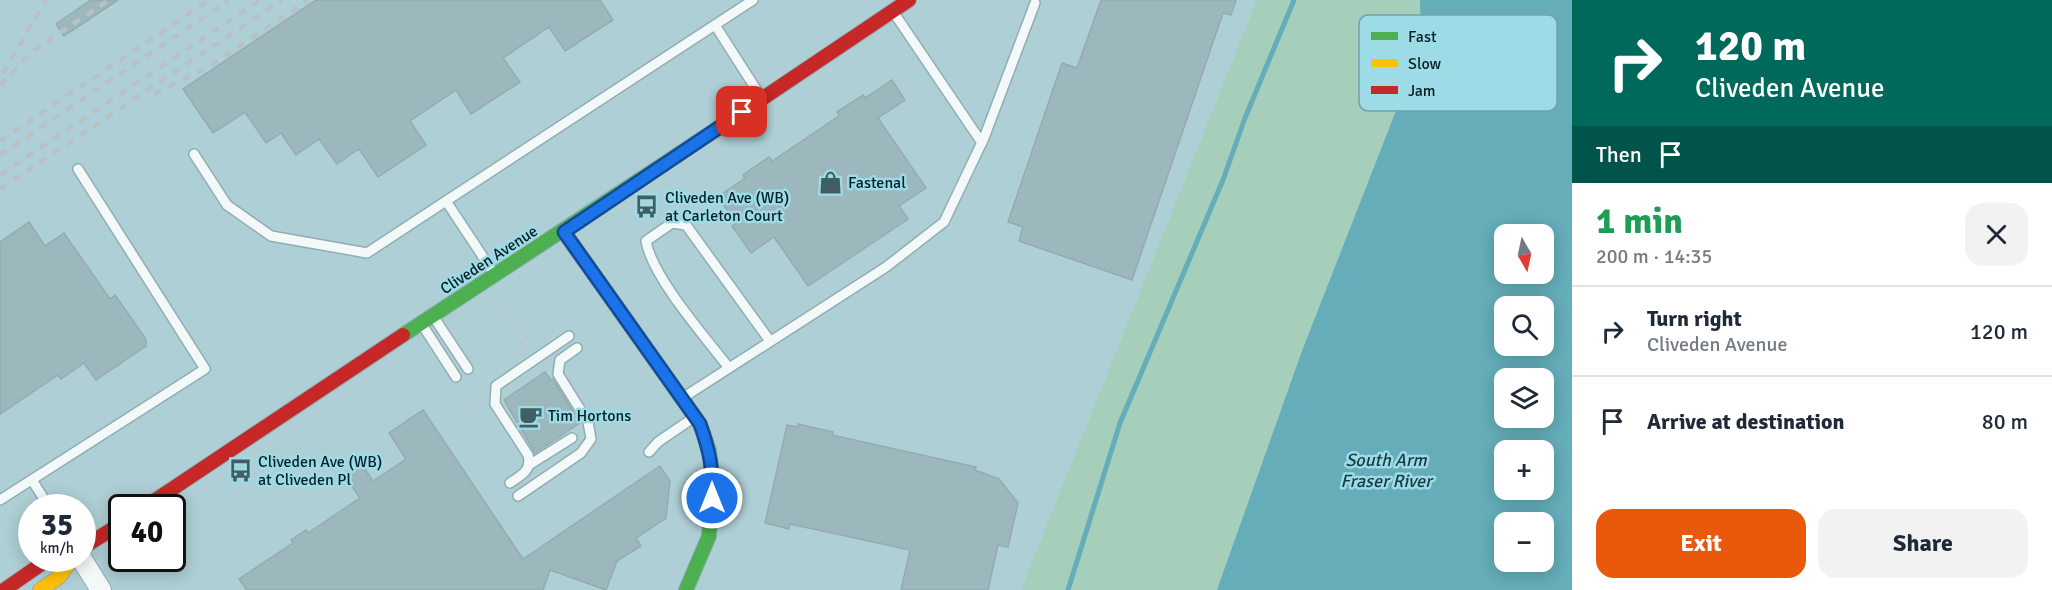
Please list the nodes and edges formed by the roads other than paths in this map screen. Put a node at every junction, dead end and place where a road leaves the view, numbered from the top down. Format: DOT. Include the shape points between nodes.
graph roads {
  1 [pos="753,0"];
  2 [pos="909,0"];
  3 [pos="1035,3"];
  4 [pos="892,11"];
  5 [pos="715,25"];
  6 [pos="762,99"];
  7 [pos="982,142"];
  8 [pos="194,154"];
  9 [pos="78,169"];
  10 [pos="446,201"];
  11 [pos="564,232"];
  12 [pos="495,274"];
  13 [pos="427,320"];
  14 [pos="569,336"];
  15 [pos="770,341"];
  16 [pos="577,348"];
  17 [pos="729,368"];
  18 [pos="468,369"];
  19 [pos="456,377"];
  20 [pos="682,399"];
  21 [pos="695,417"];
  22 [pos="572,438"];
  23 [pos="649,452"];
  24 [pos="529,465"];
  25 [pos="32,480"];
  26 [pos="510,483"];
  27 [pos="41,494"];
  28 [pos="165,494"];
  29 [pos="518,496"];
  30 [pos="0,500"];
  31 [pos="30,572"];
  32 [pos="63,572"];
  33 [pos="90,572"];
  34 [pos="4,590"];
  35 [pos="40,590"];
  36 [pos="101,590"];
  37 [pos="686,590"];
  1 -- 5 [label="lane"];
  2 -- 4 [label="street, Cliveden Avenue"];
  3 -- 7 [label="lane"];
  4 -- 6 [label="street, Cliveden Avenue"];
  4 -- 7 [label="lane"];
  5 -- 6 [label="lane"];
  5 -- 10 [label="lane"];
  6 -- 11 [label="street, Cliveden Avenue"];
  7 -- 15 [label="lane" via="944,222 886,267"];
  8 -- 10 [label="lane" via="227,205 270,236 367,253"];
  9 -- 25 [label="lane" via="205,369"];
  10 -- 12 [label="lane"];
  11 -- 12 [label="street, Cliveden Avenue"];
  11 -- 20 [label="street"];
  12 -- 13 [label="street, Cliveden Avenue"];
  13 -- 18 [label="lane"];
  13 -- 19 [label="lane"];
  13 -- 28 [label="street, Cliveden Avenue"];
  14 -- 24 [label="lane" via="496,386 494,395 499,411 528,455"];
  15 -- 17 [label="lane"];
  15 -- 17 [label="lane" via="686,225 672,223 646,241 648,252"];
  16 -- 29 [label="lane" via="560,360 558,374 588,422 591,439 581,453"];
  17 -- 20 [label="lane"];
  20 -- 21 [label="street"];
  21 -- 23 [label="lane"];
  21 -- 37 [label="street" via="710,450 713,479 709,536"];
  22 -- 24 [label="lane"];
  24 -- 26 [label="lane" via="524,474"];
  25 -- 27 [label="lane"];
  25 -- 30 [label="lane"];
  31 -- 34 [label="street"];
  32 -- 35 [label="street"];
  33 -- 36 [label="street"];
}
